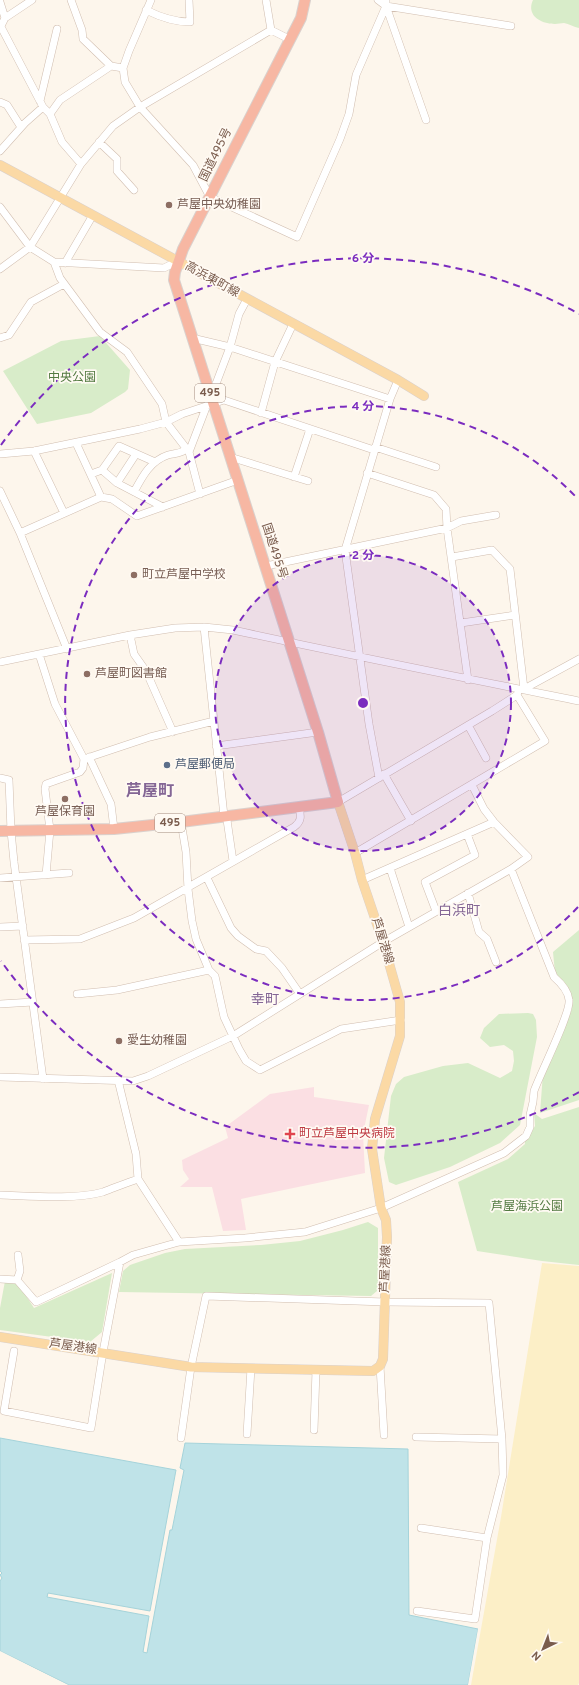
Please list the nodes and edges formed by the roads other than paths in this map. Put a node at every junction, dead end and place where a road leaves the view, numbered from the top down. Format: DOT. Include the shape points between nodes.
graph roads {
  1 [pos="32,0"];
  2 [pos="71,0"];
  3 [pos="151,0"];
  4 [pos="189,0"];
  5 [pos="266,0"];
  6 [pos="305,0"];
  7 [pos="378,0"];
  8 [pos="0,2"];
  9 [pos="386,3"];
  10 [pos="146,10"];
  11 [pos="5,18"];
  12 [pos="0,26"];
  13 [pos="511,26"];
  14 [pos="57,29"];
  15 [pos="271,30"];
  16 [pos="289,39"];
  17 [pos="111,66"];
  18 [pos="123,68"];
  19 [pos="0,102"];
  20 [pos="41,104"];
  21 [pos="140,107"];
  22 [pos="50,114"];
  23 [pos="426,120"];
  24 [pos="21,127"];
  25 [pos="99,142"];
  26 [pos="0,151"];
  27 [pos="80,164"];
  28 [pos="0,165"];
  29 [pos="134,190"];
  30 [pos="59,197"];
  31 [pos="210,197"];
  32 [pos="0,207"];
  33 [pos="93,215"];
  34 [pos="7,216"];
  35 [pos="0,220"];
  36 [pos="30,247"];
  37 [pos="178,261"];
  38 [pos="54,262"];
  39 [pos="65,263"];
  40 [pos="0,269"];
  41 [pos="64,284"];
  42 [pos="247,299"];
  43 [pos="293,324"];
  44 [pos="0,338"];
  45 [pos="192,338"];
  46 [pos="230,347"];
  47 [pos="276,362"];
  48 [pos="398,380"];
  49 [pos="209,390"];
  50 [pos="424,396"];
  51 [pos="390,399"];
  52 [pos="210,403"];
  53 [pos="261,413"];
  54 [pos="166,422"];
  55 [pos="310,429"];
  56 [pos="76,443"];
  57 [pos="375,448"];
  58 [pos="34,451"];
  59 [pos="187,451"];
  60 [pos="0,454"];
  61 [pos="136,454"];
  62 [pos="230,457"];
  63 [pos="156,462"];
  64 [pos="436,467"];
  65 [pos="102,470"];
  66 [pos="91,474"];
  67 [pos="367,474"];
  68 [pos="294,477"];
  69 [pos="238,480"];
  70 [pos="308,481"];
  71 [pos="117,483"];
  72 [pos="0,491"];
  73 [pos="134,492"];
  74 [pos="200,494"];
  75 [pos="101,497"];
  76 [pos="163,507"];
  77 [pos="64,513"];
  78 [pos="496,515"];
  79 [pos="447,528"];
  80 [pos="20,533"];
  81 [pos="345,550"];
  82 [pos="452,557"];
  83 [pos="266,566"];
  84 [pos="515,615"];
  85 [pos="461,623"];
  86 [pos="204,627"];
  87 [pos="130,635"];
  88 [pos="288,642"];
  89 [pos="67,649"];
  90 [pos="39,654"];
  91 [pos="360,657"];
  92 [pos="579,659"];
  93 [pos="0,662"];
  94 [pos="468,680"];
  95 [pos="520,691"];
  96 [pos="579,701"];
  97 [pos="214,721"];
  98 [pos="468,725"];
  99 [pos="173,732"];
  100 [pos="318,732"];
  101 [pos="216,746"];
  102 [pos="87,758"];
  103 [pos="486,758"];
  104 [pos="382,776"];
  105 [pos="0,778"];
  106 [pos="472,785"];
  107 [pos="338,802"];
  108 [pos="299,807"];
  109 [pos="224,816"];
  110 [pos="411,821"];
  111 [pos="181,822"];
  112 [pos="494,822"];
  113 [pos="114,829"];
  114 [pos="50,830"];
  115 [pos="0,831"];
  116 [pos="11,831"];
  117 [pos="467,834"];
  118 [pos="355,853"];
  119 [pos="233,861"];
  120 [pos="390,868"];
  121 [pos="511,869"];
  122 [pos="69,873"];
  123 [pos="46,875"];
  124 [pos="16,877"];
  125 [pos="0,878"];
  126 [pos="207,878"];
  127 [pos="362,880"];
  128 [pos="188,889"];
  129 [pos="468,893"];
  130 [pos="436,911"];
  131 [pos="23,926"];
  132 [pos="0,927"];
  133 [pos="409,927"];
  134 [pos="24,940"];
  135 [pos="383,942"];
  136 [pos="496,962"];
  137 [pos="209,970"];
  138 [pos="77,994"];
  139 [pos="300,994"];
  140 [pos="33,1002"];
  141 [pos="0,1004"];
  142 [pos="400,1020"];
  143 [pos="233,1036"];
  144 [pos="0,1078"];
  145 [pos="43,1079"];
  146 [pos="118,1080"];
  147 [pos="138,1179"];
  148 [pos="0,1195"];
  149 [pos="381,1208"];
  150 [pos="179,1242"];
  151 [pos="18,1255"];
  152 [pos="120,1262"];
  153 [pos="0,1279"];
  154 [pos="17,1280"];
  155 [pos="385,1302"];
  156 [pos="0,1337"];
  157 [pos="14,1350"];
  158 [pos="103,1352"];
  159 [pos="380,1366"];
  160 [pos="191,1367"];
  161 [pos="251,1368"];
  162 [pos="316,1370"];
  163 [pos="314,1430"];
  164 [pos="247,1434"];
  165 [pos="384,1435"];
  166 [pos="416,1437"];
  167 [pos="181,1438"];
  168 [pos="502,1439"];
  169 [pos="421,1528"];
  170 [pos="487,1538"];
  171 [pos="417,1611"];
  1 -- 11 [label="street"];
  2 -- 17 [label="street" via="83,39"];
  3 -- 10 [label="street"];
  4 -- 10 [label="street" via="190,22 180,22"];
  5 -- 15 [label="street"];
  6 -- 16 [label="highway, 国道495号 / 495" via="300,18"];
  7 -- 9 [label="street"];
  8 -- 11 [label="street"];
  9 -- 13 [label="street"];
  9 -- 23 [label="street"];
  9 -- 31 [label="street" via="356,75 349,114 340,139 297,237"];
  10 -- 18 [label="street"];
  11 -- 12 [label="street"];
  12 -- 20 [label="street"];
  14 -- 20 [label="street"];
  15 -- 16 [label="street"];
  15 -- 21 [label="street"];
  16 -- 31 [label="highway, 国道495号 / 495"];
  17 -- 18 [label="street"];
  17 -- 22 [label="street" via="60,100"];
  18 -- 21 [label="street" via="125,82"];
  19 -- 24 [label="street" via="7,105"];
  20 -- 22 [label="street"];
  20 -- 24 [label="street"];
  21 -- 25 [label="street" via="113,126"];
  21 -- 31 [label="street" via="194,165"];
  22 -- 27 [label="street" via="62,142"];
  24 -- 26 [label="street"];
  25 -- 27 [label="street"];
  25 -- 29 [label="street" via="117,159 117,171"];
  27 -- 30 [label="street"];
  28 -- 30 [label="main road, 高浜東町線"];
  30 -- 33 [label="main road, 高浜東町線"];
  30 -- 36 [label="street"];
  31 -- 37 [label="highway, 国道495号 / 495"];
  32 -- 34 [label="street"];
  33 -- 37 [label="main road, 高浜東町線"];
  33 -- 39 [label="street"];
  34 -- 35 [label="street"];
  34 -- 36 [label="street"];
  36 -- 38 [label="street"];
  36 -- 40 [label="street"];
  37 -- 39 [label="street" via="164,268"];
  37 -- 42 [label="main road, 高浜東町線"];
  37 -- 45 [label="highway, 国道495号 / 495" via="174,280"];
  38 -- 39 [label="street"];
  38 -- 41 [label="street"];
  41 -- 44 [label="street" via="31,302 9,335"];
  41 -- 54 [label="street" via="100,332 127,352 162,404"];
  42 -- 43 [label="main road, 高浜東町線"];
  42 -- 46 [label="street" via="239,314"];
  43 -- 47 [label="street"];
  43 -- 48 [label="main road, 高浜東町線"];
  45 -- 46 [label="street"];
  45 -- 49 [label="highway, 国道495号 / 495"];
  46 -- 47 [label="street"];
  46 -- 49 [label="street" via="214,389"];
  47 -- 51 [label="street"];
  47 -- 53 [label="street"];
  48 -- 50 [label="main road, 高浜東町線"];
  48 -- 51 [label="street"];
  49 -- 52 [label="highway, 国道495号 / 495"];
  51 -- 57 [label="street"];
  52 -- 53 [label="street" via="224,400"];
  52 -- 54 [label="street"];
  52 -- 59 [label="street"];
  52 -- 62 [label="highway, 国道495号 / 495"];
  53 -- 55 [label="street"];
  54 -- 56 [label="street"];
  54 -- 59 [label="street"];
  55 -- 57 [label="street"];
  55 -- 68 [label="street"];
  56 -- 58 [label="street"];
  56 -- 66 [label="street"];
  57 -- 64 [label="street"];
  57 -- 67 [label="street"];
  58 -- 60 [label="street"];
  58 -- 77 [label="street"];
  59 -- 63 [label="street"];
  59 -- 74 [label="street"];
  61 -- 63 [label="street"];
  61 -- 65 [label="street" via="119,446"];
  61 -- 71 [label="street"];
  62 -- 68 [label="street"];
  62 -- 69 [label="highway, 国道495号 / 495"];
  63 -- 73 [label="street" via="144,473"];
  65 -- 66 [label="street"];
  65 -- 71 [label="street"];
  66 -- 75 [label="street"];
  67 -- 79 [label="street" via="434,495 446,509"];
  67 -- 81 [label="street"];
  68 -- 70 [label="street"];
  69 -- 74 [label="street"];
  69 -- 83 [label="highway, 国道495号 / 495"];
  71 -- 73 [label="street"];
  72 -- 80 [label="street"];
  73 -- 76 [label="street"];
  74 -- 76 [label="street"];
  75 -- 76 [label="street" via="112,499 137,516"];
  75 -- 77 [label="street"];
  77 -- 80 [label="street"];
  78 -- 79 [label="street" via="461,521"];
  79 -- 81 [label="street"];
  79 -- 82 [label="street"];
  80 -- 89 [label="street"];
  81 -- 83 [label="street"];
  81 -- 91 [label="street"];
  82 -- 84 [label="street" via="492,550 510,569"];
  82 -- 85 [label="street"];
  83 -- 88 [label="highway, 国道495号 / 495"];
  84 -- 85 [label="street"];
  84 -- 95 [label="street"];
  85 -- 94 [label="street"];
  86 -- 87 [label="street" via="175,628"];
  86 -- 88 [label="street" via="233,630"];
  86 -- 97 [label="street"];
  87 -- 89 [label="street"];
  87 -- 99 [label="street" via="134,654 146,672"];
  88 -- 91 [label="street"];
  88 -- 100 [label="highway, 国道495号 / 495"];
  89 -- 90 [label="street"];
  90 -- 93 [label="street"];
  90 -- 102 [label="street" via="55,704"];
  91 -- 94 [label="street"];
  91 -- 104 [label="street" via="369,724"];
  92 -- 95 [label="street"];
  94 -- 95 [label="street"];
  95 -- 96 [label="street"];
  95 -- 98 [label="street"];
  95 -- 106 [label="street" via="545,741"];
  97 -- 99 [label="street"];
  97 -- 101 [label="street"];
  98 -- 103 [label="street"];
  98 -- 104 [label="street"];
  99 -- 102 [label="street"];
  100 -- 101 [label="street"];
  100 -- 107 [label="highway, 国道495号 / 495"];
  101 -- 109 [label="street"];
  102 -- 113 [label="street" via="111,804"];
  102 -- 114 [label="street" via="80,772 46,784"];
  104 -- 107 [label="street"];
  104 -- 110 [label="street"];
  105 -- 116 [label="street" via="10,780"];
  106 -- 110 [label="street"];
  106 -- 112 [label="street"];
  107 -- 108 [label="highway, 495"];
  107 -- 118 [label="main road, 芦屋港線"];
  108 -- 109 [label="highway, 495"];
  108 -- 119 [label="street" via="300,823"];
  109 -- 111 [label="highway, 495"];
  109 -- 119 [label="street" via="227,820"];
  110 -- 118 [label="street"];
  111 -- 113 [label="highway, 495"];
  111 -- 128 [label="street"];
  112 -- 117 [label="street"];
  112 -- 121 [label="street" via="528,857"];
  113 -- 114 [label="highway, 495"];
  114 -- 116 [label="highway, 495"];
  114 -- 123 [label="street"];
  115 -- 116 [label="highway, 495"];
  116 -- 124 [label="street"];
  117 -- 120 [label="street"];
  117 -- 130 [label="street" via="475,855 425,882"];
  118 -- 127 [label="main road, 芦屋港線"];
  119 -- 126 [label="street"];
  120 -- 127 [label="street"];
  120 -- 133 [label="street"];
  121 -- 129 [label="street"];
  121 -- 149 [label="street" via="554,977 563,985 569,1002 566,1016 534,1091 530,1127 526,1136 504,1153"];
  122 -- 123 [label="street"];
  123 -- 124 [label="street"];
  124 -- 125 [label="street"];
  124 -- 131 [label="street"];
  126 -- 128 [label="street"];
  126 -- 139 [label="street" via="231,928 256,949 266,951 282,968"];
  127 -- 135 [label="main road, 芦屋港線"];
  128 -- 134 [label="street" via="134,918 80,939"];
  128 -- 137 [label="street" via="196,939"];
  129 -- 130 [label="street"];
  129 -- 136 [label="street" via="479,932 487,939"];
  130 -- 133 [label="street"];
  131 -- 132 [label="street"];
  131 -- 134 [label="street"];
  133 -- 135 [label="street"];
  134 -- 140 [label="street"];
  135 -- 139 [label="street"];
  135 -- 142 [label="main road, 芦屋港線" via="400,1002"];
  137 -- 138 [label="street" via="117,990"];
  137 -- 143 [label="street" via="215,976 224,1017"];
  139 -- 143 [label="street"];
  140 -- 141 [label="street"];
  140 -- 145 [label="street"];
  142 -- 143 [label="street" via="341,1029 260,1070 246,1061"];
  142 -- 149 [label="main road, 芦屋港線" via="400,1036 372,1132"];
  143 -- 146 [label="street" via="148,1076 133,1081"];
  144 -- 145 [label="street"];
  145 -- 146 [label="street"];
  146 -- 147 [label="street" via="136,1154"];
  147 -- 148 [label="street" via="102,1192 84,1195"];
  147 -- 150 [label="street"];
  149 -- 150 [label="street" via="305,1232"];
  149 -- 155 [label="main road, 芦屋港線" via="386,1220 387,1237"];
  150 -- 152 [label="street" via="132,1255"];
  151 -- 154 [label="street" via="20,1271"];
  152 -- 154 [label="street" via="36,1302"];
  152 -- 158 [label="street"];
  153 -- 154 [label="street"];
  155 -- 159 [label="main road, 芦屋港線" via="383,1359"];
  155 -- 160 [label="street" via="206,1296"];
  155 -- 168 [label="street" via="489,1303"];
  156 -- 158 [label="main road, 芦屋港線"];
  157 -- 158 [label="street" via="4,1411 91,1428"];
  158 -- 160 [label="main road, 芦屋港線"];
  159 -- 162 [label="main road, 芦屋港線" via="373,1371"];
  159 -- 165 [label="street"];
  160 -- 161 [label="main road, 芦屋港線"];
  160 -- 167 [label="street"];
  161 -- 162 [label="main road, 芦屋港線"];
  161 -- 164 [label="street"];
  162 -- 163 [label="street"];
  166 -- 168 [label="street"];
  168 -- 170 [label="street" via="503,1475"];
  169 -- 170 [label="street"];
  170 -- 171 [label="street" via="475,1619"];
}
